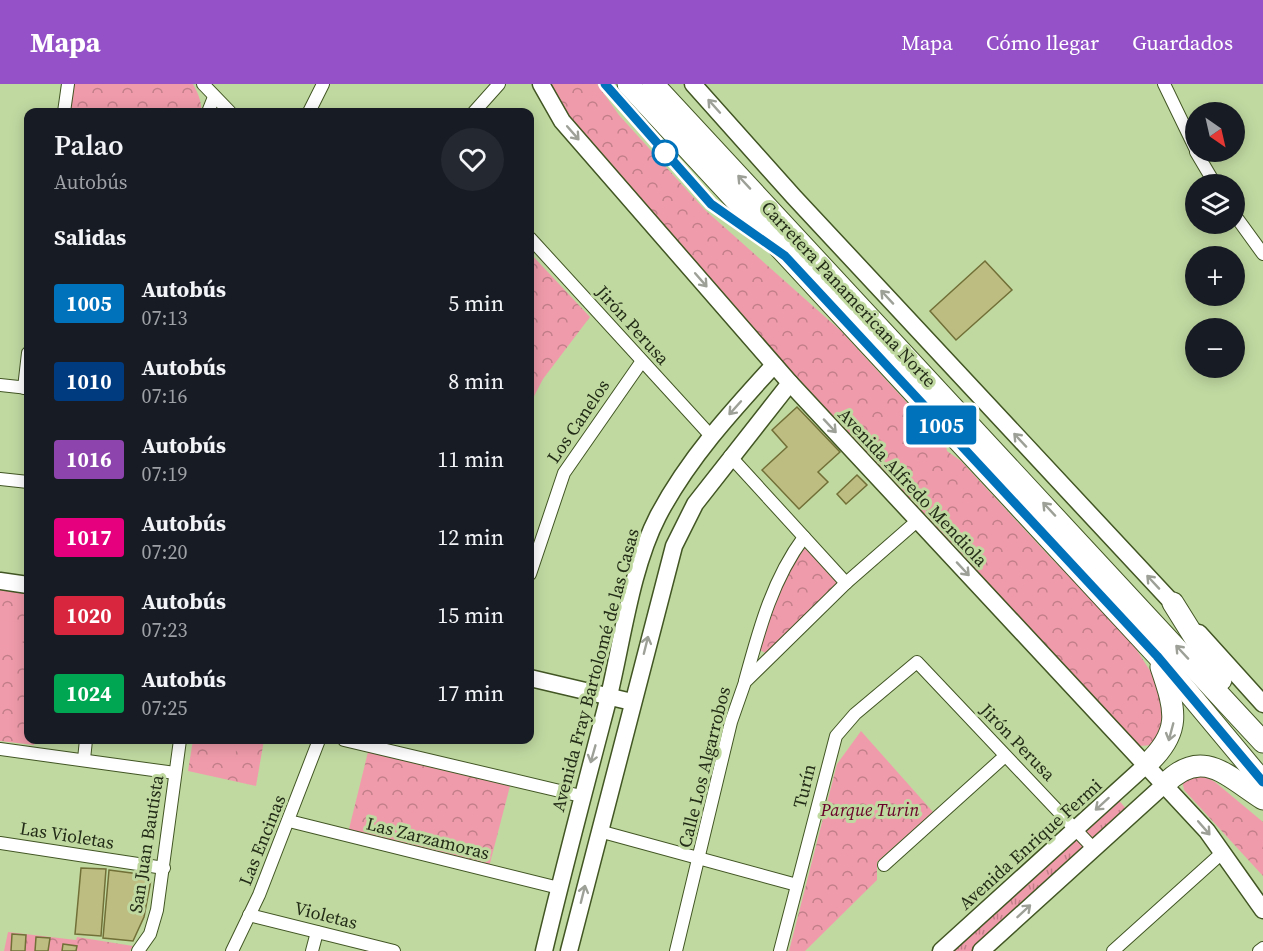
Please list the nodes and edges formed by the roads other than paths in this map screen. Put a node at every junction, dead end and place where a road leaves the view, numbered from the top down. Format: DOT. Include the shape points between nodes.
graph roads {
  1 [pos="68,84"];
  2 [pos="203,84"];
  3 [pos="323,84"];
  4 [pos="499,84"];
  5 [pos="542,84"];
  6 [pos="628,84"];
  7 [pos="654,84"];
  8 [pos="693,84"];
  9 [pos="1164,84"];
  10 [pos="214,97"];
  11 [pos="65,108"];
  12 [pos="210,108"];
  13 [pos="226,108"];
  14 [pos="311,108"];
  15 [pos="478,108"];
  16 [pos="1185,128"];
  17 [pos="1245,229"];
  18 [pos="534,242"];
  19 [pos="1263,254"];
  20 [pos="642,361"];
  21 [pos="774,364"];
  22 [pos="790,383"];
  23 [pos="0,385"];
  24 [pos="24,388"];
  25 [pos="711,436"];
  26 [pos="730,456"];
  27 [pos="0,478"];
  28 [pos="24,481"];
  29 [pos="917,520"];
  30 [pos="804,537"];
  31 [pos="534,548"];
  32 [pos="0,581"];
  33 [pos="846,583"];
  34 [pos="24,584"];
  35 [pos="1173,603"];
  36 [pos="1157,656"];
  37 [pos="917,662"];
  38 [pos="534,679"];
  39 [pos="745,682"];
  40 [pos="608,698"];
  41 [pos="632,702"];
  42 [pos="1263,704"];
  43 [pos="1246,721"];
  44 [pos="1263,742"];
  45 [pos="86,744"];
  46 [pos="179,744"];
  47 [pos="318,744"];
  48 [pos="361,744"];
  49 [pos="0,749"];
  50 [pos="1005,756"];
  51 [pos="84,759"];
  52 [pos="1146,765"];
  53 [pos="175,773"];
  54 [pos="1263,782"];
  55 [pos="1165,784"];
  56 [pos="581,796"];
  57 [pos="1263,799"];
  58 [pos="289,821"];
  59 [pos="1075,829"];
  60 [pos="599,831"];
  61 [pos="0,843"];
  62 [pos="1093,848"];
  63 [pos="1223,852"];
  64 [pos="700,857"];
  65 [pos="884,865"];
  66 [pos="164,868"];
  67 [pos="797,885"];
  68 [pos="559,888"];
  69 [pos="1263,910"];
  70 [pos="249,915"];
  71 [pos="317,932"];
  72 [pos="1263,948"];
  73 [pos="138,951"];
  74 [pos="232,951"];
  75 [pos="312,951"];
  76 [pos="394,951"];
  77 [pos="544,951"];
  78 [pos="569,951"];
  79 [pos="676,951"];
  80 [pos="780,951"];
  81 [pos="941,951"];
  82 [pos="981,951"];
  83 [pos="1113,951"];
  84 [pos="1259,951"];
  1 -- 11 [label="street"];
  2 -- 10 [label="street"];
  3 -- 14 [label="street"];
  4 -- 15 [label="street"];
  5 -- 21 [label="main road, Avenida Alfredo Mendiola, one-way" via="562,121"];
  6 -- 36 [label="highway, Carretera Panamericana Norte"];
  43 -- 7 [label="highway, Carretera Panamericana Norte, one-way"];
  35 -- 8 [label="main road, one-way"];
  9 -- 16 [label="street"];
  10 -- 12 [label="street"];
  10 -- 13 [label="street"];
  17 -- 19 [label="street"];
  18 -- 20 [label="street, Jirón Perusa"];
  20 -- 25 [label="street, Jirón Perusa"];
  20 -- 31 [label="street, Los Canelos" via="564,473"];
  21 -- 22 [label="main road, Avenida Alfredo Mendiola"];
  21 -- 25 [label="main road, Avenida Fray Bartolomé de las Casas, one-way"];
  22 -- 26 [label="main road"];
  22 -- 29 [label="main road, Avenida Alfredo Mendiola, one-way"];
  23 -- 24 [label="street"];
  25 -- 40 [label="main road, Avenida Fray Bartolomé de las Casas" via="676,483 657,519 627,612"];
  26 -- 30 [label="street"];
  41 -- 26 [label="main road, one-way" via="674,546 695,504"];
  27 -- 28 [label="street"];
  29 -- 33 [label="street, Calle Los Algarrobos"];
  29 -- 52 [label="main road, Avenida Alfredo Mendiola, one-way"];
  30 -- 33 [label="street"];
  30 -- 39 [label="street" via="792,552 763,615"];
  32 -- 34 [label="main road"];
  33 -- 39 [label="street, Calle Los Algarrobos"];
  35 -- 42 [label="main road"];
  35 -- 43 [label="highway"];
  36 -- 52 [label="highway, one-way" via="1172,700 1173,730 1168,742"];
  36 -- 54 [label="highway, Carretera Panamericana Norte"];
  37 -- 50 [label="street, Jirón Perusa"];
  37 -- 67 [label="street, Turín" via="855,714 836,736"];
  38 -- 40 [label="main road"];
  39 -- 64 [label="street, Calle Los Algarrobos" via="731,722"];
  40 -- 41 [label="main road"];
  40 -- 56 [label="main road, Avenida Fray Bartolomé de las Casas, one-way"];
  41 -- 60 [label="main road"];
  43 -- 44 [label="highway, Carretera Panamericana Norte"];
  45 -- 51 [label="street"];
  46 -- 53 [label="street, San Juan Bautista"];
  47 -- 58 [label="street, Las Encinas"];
  48 -- 56 [label="street"];
  49 -- 51 [label="street"];
  50 -- 59 [label="street, Jirón Perusa"];
  50 -- 65 [label="street"];
  51 -- 53 [label="street"];
  52 -- 55 [label="main road, Avenida Alfredo Mendiola"];
  52 -- 59 [label="main road, Avenida Enrique Fermi, one-way"];
  53 -- 66 [label="street, San Juan Bautista"];
  55 -- 57 [label="highway" via="1184,766 1199,764 1224,774"];
  55 -- 62 [label="main road"];
  55 -- 63 [label="main road, Avenida Alfredo Mendiola, one-way"];
  56 -- 68 [label="main road, Avenida Fray Bartolomé de las Casas"];
  58 -- 68 [label="street, Las Zarzamoras"];
  58 -- 70 [label="street, Las Encinas"];
  59 -- 62 [label="street, Jirón Perusa"];
  59 -- 81 [label="main road, Avenida Enrique Fermi"];
  60 -- 64 [label="street"];
  78 -- 60 [label="main road, one-way"];
  61 -- 66 [label="street, Las Violetas"];
  82 -- 62 [label="main road, one-way"];
  63 -- 69 [label="main road, Avenida Alfredo Mendiola"];
  63 -- 83 [label="street"];
  64 -- 67 [label="street"];
  64 -- 79 [label="street, Calle Los Algarrobos"];
  66 -- 73 [label="street, San Juan Bautista" via="150,934"];
  67 -- 80 [label="street, Turín"];
  68 -- 77 [label="main road, Avenida Fray Bartolomé de las Casas"];
  70 -- 71 [label="street, Violetas"];
  70 -- 74 [label="street, Las Encinas"];
  71 -- 75 [label="street"];
  71 -- 76 [label="street, Violetas"];
  72 -- 84 [label="street"];
}
